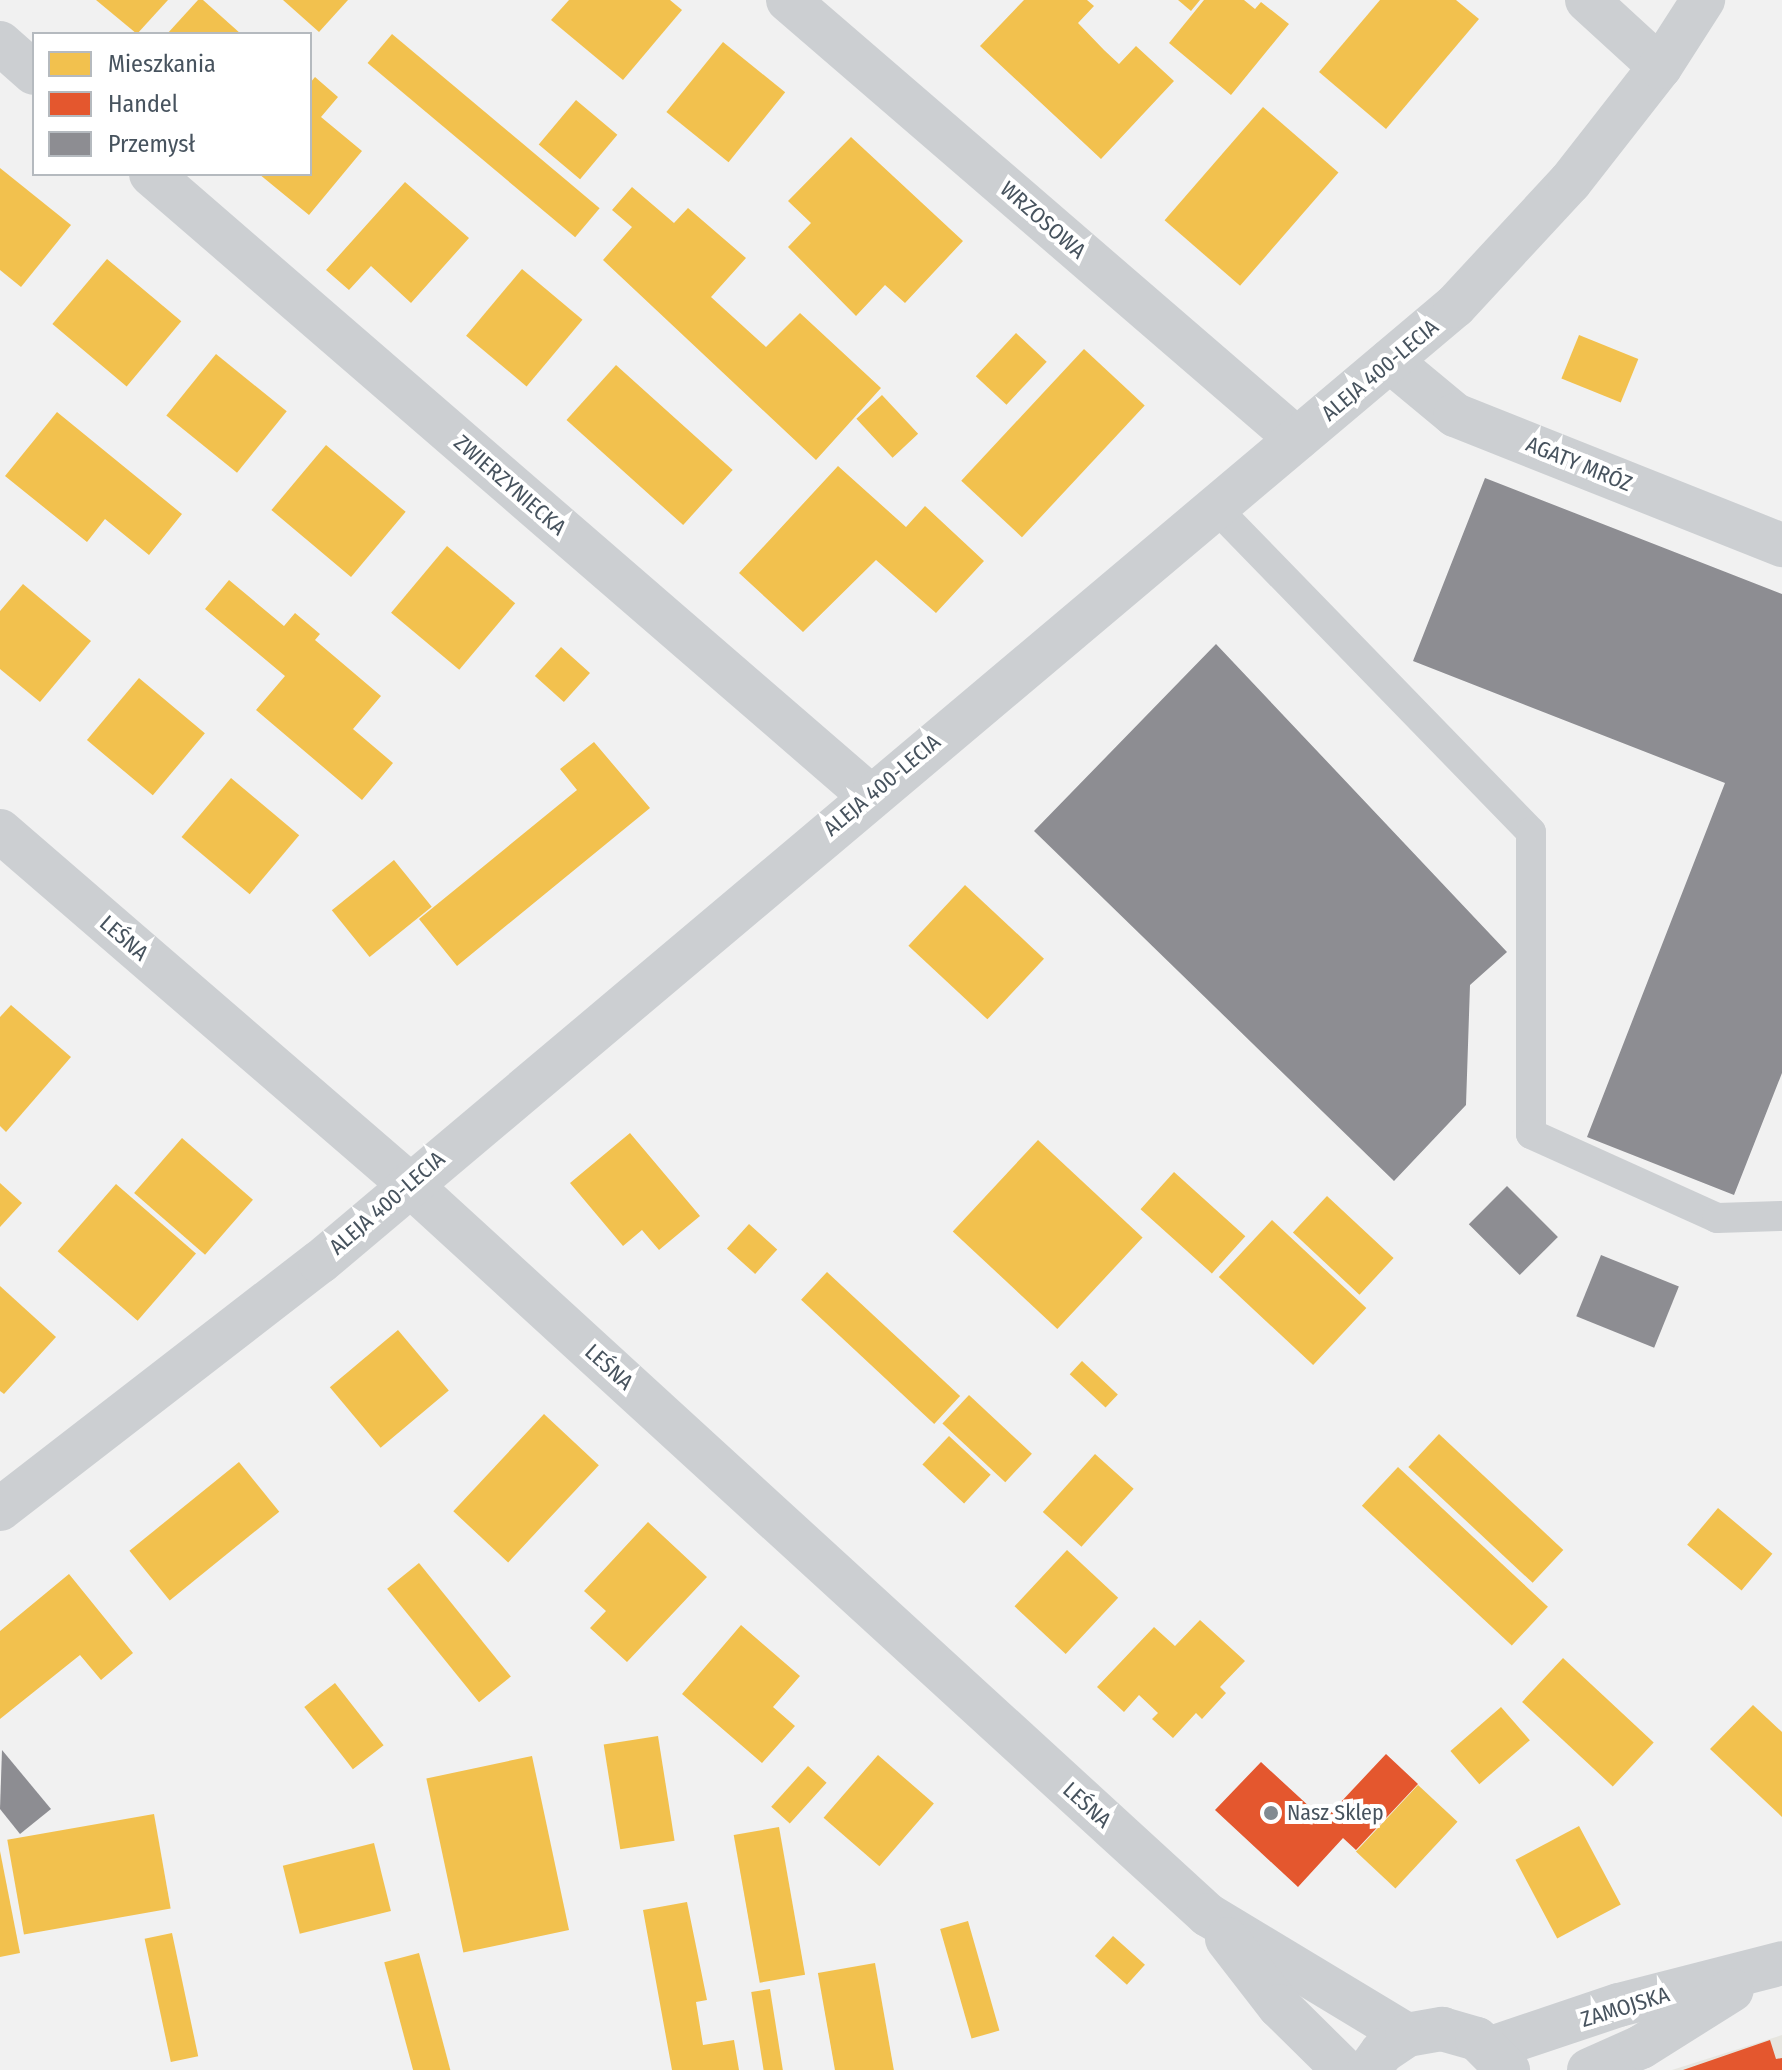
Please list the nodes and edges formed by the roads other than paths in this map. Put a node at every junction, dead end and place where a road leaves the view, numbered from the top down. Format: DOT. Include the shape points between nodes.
graph roads {
  1 [pos="788,0"];
  2 [pos="1587,0"];
  3 [pos="1703,0"];
  4 [pos="0,43"];
  5 [pos="1660,67"];
  6 [pos="32,71"];
  7 [pos="153,176"];
  8 [pos="1390,361"];
  9 [pos="1297,439"];
  10 [pos="1215,507"];
  11 [pos="1782,545"];
  12 [pos="869,795"];
  13 [pos="0,831"];
  14 [pos="409,1184"];
  15 [pos="1782,1216"];
  16 [pos="0,1509"];
  17 [pos="1208,1915"];
  18 [pos="1772,1967"];
  19 [pos="1407,2035"];
  20 [pos="1500,2059"];
  21 [pos="1344,2070"];
  22 [pos="1369,2070"];
  23 [pos="1589,2070"];
  1 -- 9 [label="street, WRZOSOWA"];
  2 -- 5 [label="street"];
  3 -- 5 [label="street, ALEJA 400-LECIA"];
  4 -- 6 [label="street"];
  5 -- 8 [label="street, ALEJA 400-LECIA" via="1503,259"];
  7 -- 12 [label="street, ZWIERZYNIECKA"];
  8 -- 9 [label="street, ALEJA 400-LECIA"];
  8 -- 11 [label="street, AGATY MRÓZ" via="1455,415"];
  9 -- 10 [label="street, ALEJA 400-LECIA"];
  10 -- 12 [label="street, ALEJA 400-LECIA"];
  10 -- 15 [label="lane" via="1531,832 1531,1134 1717,1218"];
  12 -- 14 [label="street, ALEJA 400-LECIA"];
  13 -- 14 [label="street, LEŚNA"];
  14 -- 16 [label="street, ALEJA 400-LECIA" via="320,1262"];
  14 -- 17 [label="street, LEŚNA"];
  17 -- 19 [label="street, LEŚNA"];
  17 -- 21 [label="street, LEŚNA" via="1279,2006"];
  18 -- 20 [label="street, ZAMOJSKA" via="1619,2005"];
  18 -- 23 [label="street, ZAMOJSKA" via="1641,2047"];
  19 -- 20 [label="street" via="1460,2031"];
  19 -- 22 [label="street" via="1382,2052"];
}
